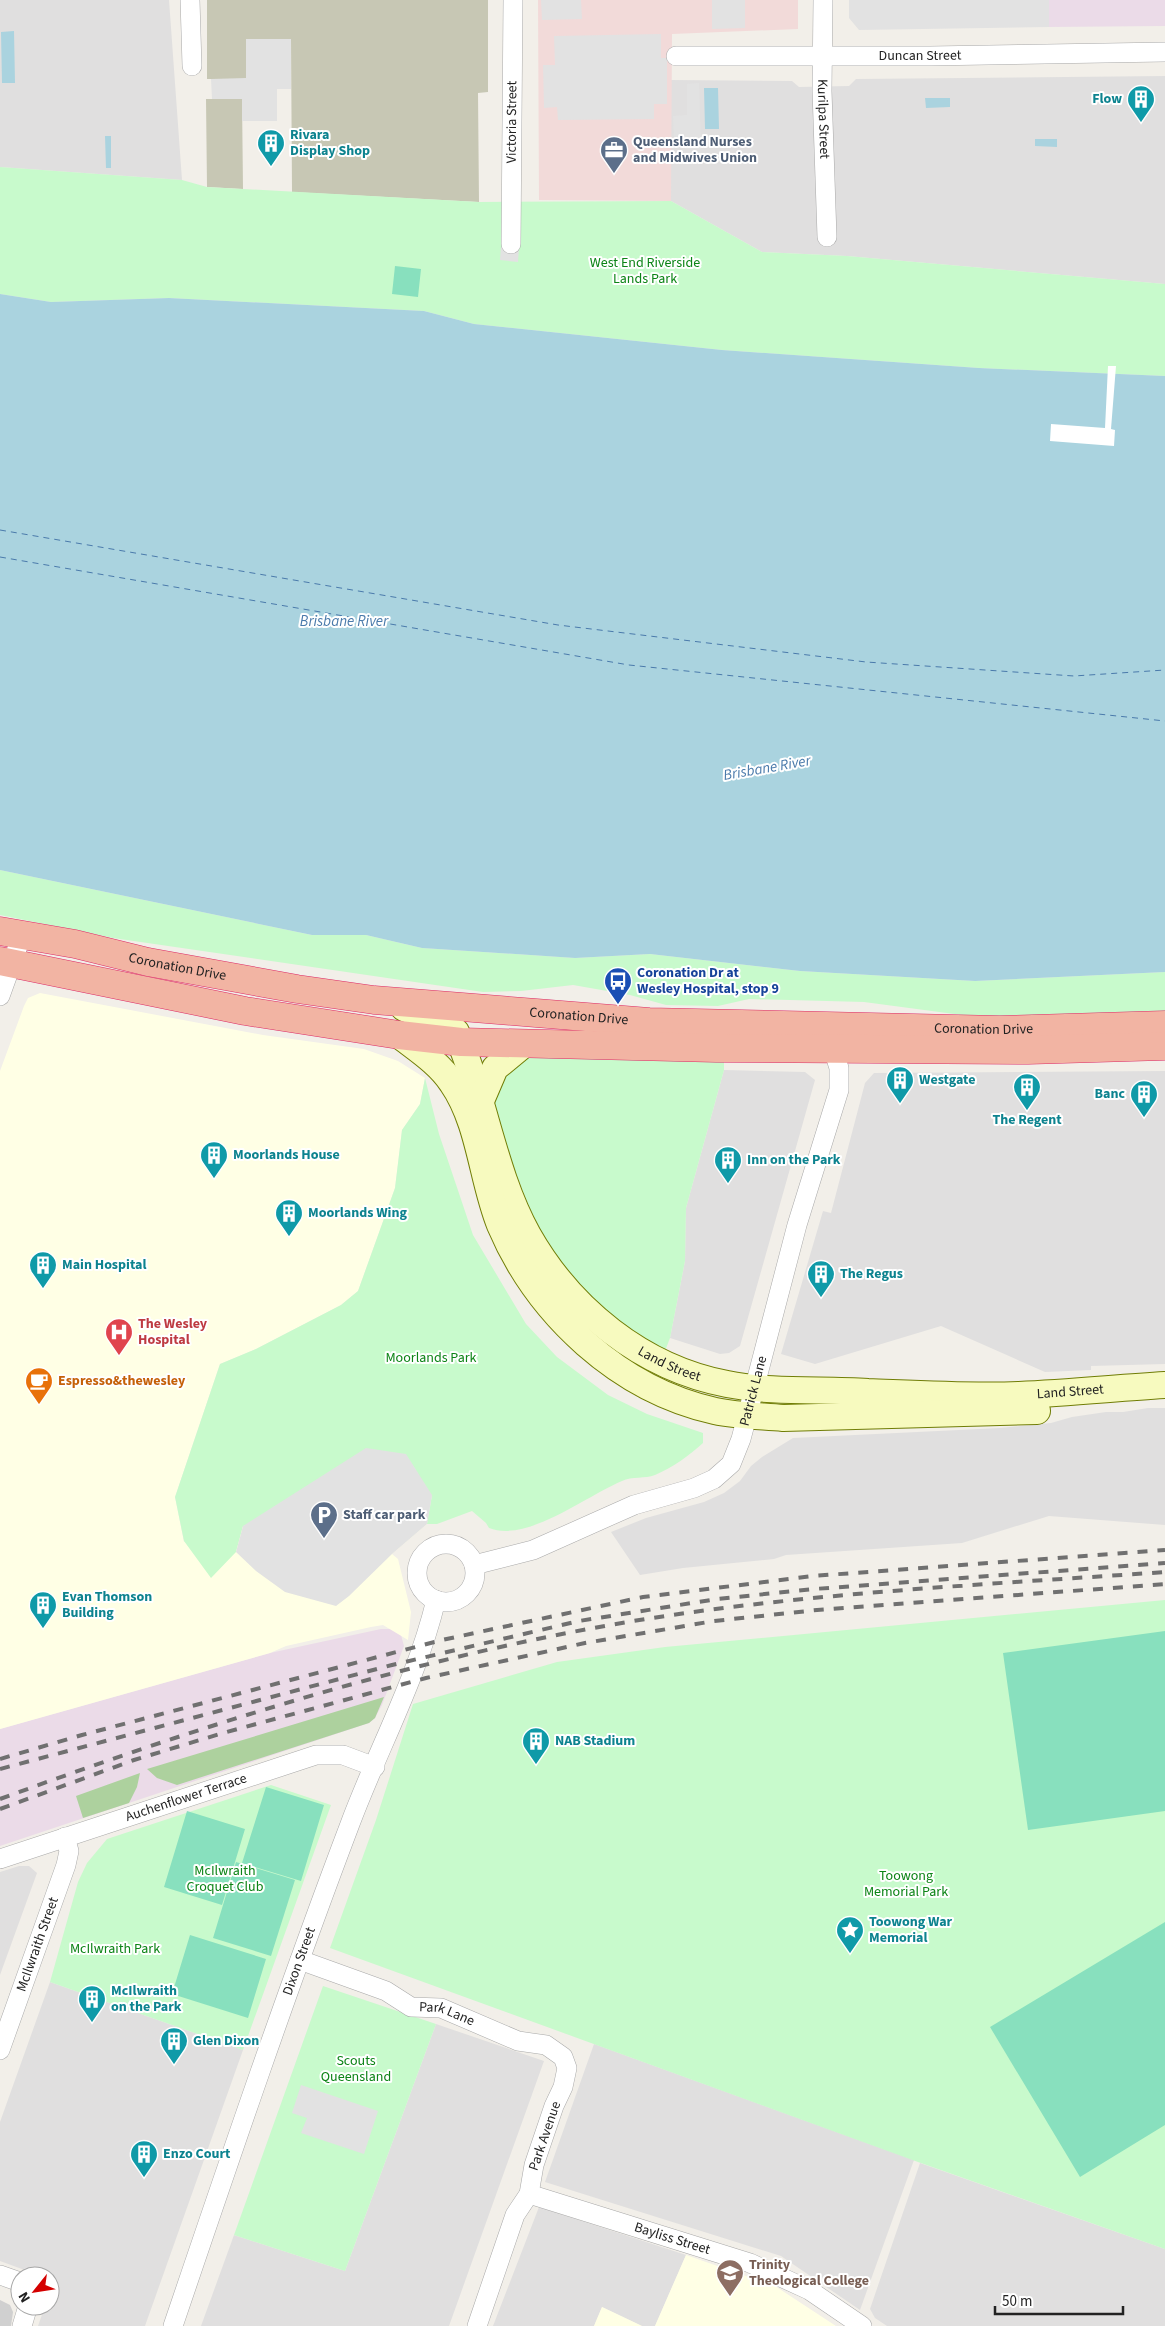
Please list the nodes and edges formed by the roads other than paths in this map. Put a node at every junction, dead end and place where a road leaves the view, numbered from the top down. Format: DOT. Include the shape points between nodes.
graph roads {
  1 [pos="190,0"];
  2 [pos="514,0"];
  3 [pos="823,0"];
  4 [pos="1165,52"];
  5 [pos="676,56"];
  6 [pos="824,56"];
  7 [pos="192,66"];
  8 [pos="827,237"];
  9 [pos="511,244"];
  10 [pos="11,933"];
  11 [pos="6,963"];
  12 [pos="0,996"];
  13 [pos="374,1000"];
  14 [pos="1165,1025"];
  15 [pos="399,1035"];
  16 [pos="460,1042"];
  17 [pos="523,1045"];
  18 [pos="1165,1046"];
  19 [pos="833,1049"];
  20 [pos="480,1103"];
  21 [pos="1165,1384"];
  22 [pos="754,1388"];
  23 [pos="1165,1400"];
  24 [pos="747,1416"];
  25 [pos="474,1564"];
  26 [pos="436,1600"];
  27 [pos="375,1767"];
  28 [pos="65,1837"];
  29 [pos="0,1859"];
  30 [pos="300,1960"];
  31 [pos="537,2042"];
  32 [pos="0,2050"];
  33 [pos="529,2194"];
  34 [pos="173,2326"];
  35 [pos="477,2326"];
  36 [pos="862,2326"];
  1 -- 7 [label="street"];
  2 -- 9 [label="street, Victoria Street"];
  3 -- 6 [label="street, Kurilpa Street"];
  4 -- 6 [label="street, Duncan Street"];
  5 -- 6 [label="street, Duncan Street"];
  6 -- 8 [label="street, Kurilpa Street"];
  10 -- 11 [label="street"];
  10 -- 13 [label="highway, Coronation Drive" via="148,962"];
  11 -- 12 [label="street"];
  11 -- 15 [label="highway, Coronation Drive" via="245,1011"];
  13 -- 14 [label="highway, Coronation Drive" via="649,1022 1000,1030"];
  13 -- 16 [label="main road, Land Street" via="448,1024"];
  15 -- 16 [label="highway, Coronation Drive"];
  15 -- 24 [label="main road, Land Street" via="441,1070 457,1091 468,1116 500,1225 538,1292 565,1324 605,1359 657,1390 715,1411"];
  16 -- 17 [label="highway, Coronation Drive"];
  16 -- 20 [label="main road, Land Street"];
  17 -- 19 [label="highway, Coronation Drive"];
  17 -- 20 [label="main road" via="496,1068"];
  18 -- 19 [label="highway, Coronation Drive" via="1058,1050"];
  19 -- 22 [label="street, Patrick Lane" via="839,1068 839,1090 797,1225"];
  20 -- 22 [label="main road, Land Street" via="520,1218 552,1272 586,1310 625,1342 664,1363 717,1382"];
  21 -- 22 [label="main road, Land Street" via="1016,1395"];
  22 -- 24 [label="street, Patrick Lane"];
  23 -- 24 [label="main road, Land Street" via="1020,1413"];
  24 -- 25 [label="street, Patrick Lane" via="736,1454 728,1468 714,1479 634,1505 533,1550"];
  25 -- 26 [label="street" via="475,1574 469,1590 454,1601"];
  25 -- 26 [label="street" via="456,1545 438,1544 423,1554 417,1571 418,1581 422,1589"];
  26 -- 27 [label="street, Dixon Street" via="404,1699"];
  27 -- 28 [label="street, Auchenflower Terrace" via="343,1755 316,1755"];
  27 -- 30 [label="street, Dixon Street"];
  28 -- 29 [label="street, Auchenflower Terrace"];
  28 -- 32 [label="street, McIlwraith Street" via="69,1850 66,1866"];
  30 -- 31 [label="street, Park Lane" via="386,1991 411,2007 441,2008 518,2041"];
  30 -- 34 [label="street, Dixon Street"];
  31 -- 33 [label="street, Park Avenue" via="556,2050 567,2068 534,2165"];
  33 -- 35 [label="street, Park Avenue" via="515,2216"];
  33 -- 36 [label="street, Bayliss Street" via="758,2266 809,2290"];
}
